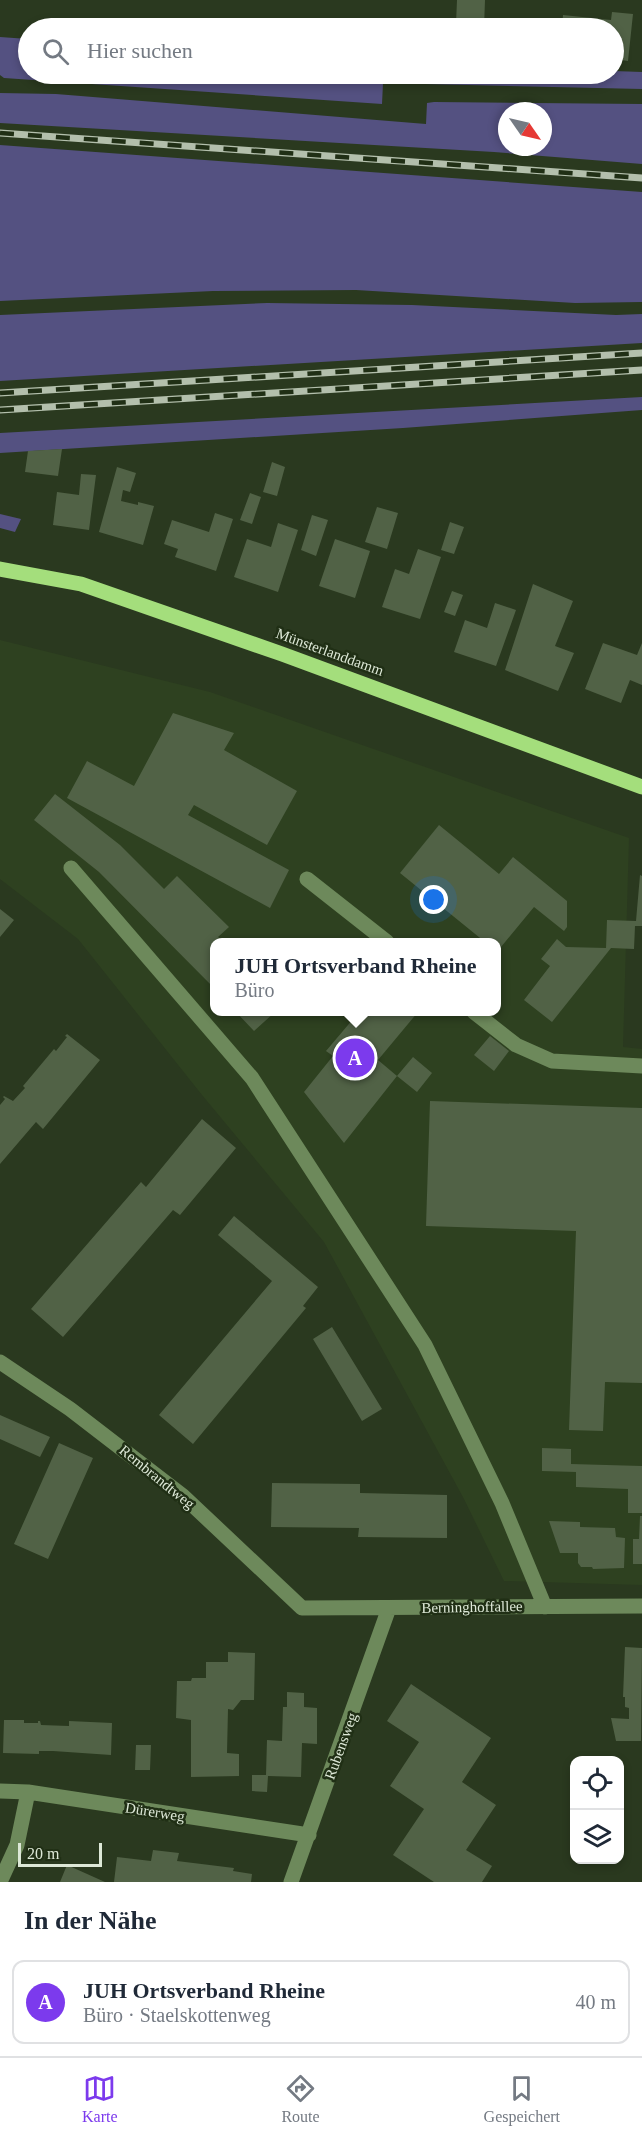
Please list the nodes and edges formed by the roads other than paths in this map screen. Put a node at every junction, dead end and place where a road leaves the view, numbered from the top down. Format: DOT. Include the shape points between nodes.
graph roads {
  1 [pos="0,569"];
  2 [pos="642,787"];
  3 [pos="70,868"];
  4 [pos="307,879"];
  5 [pos="382,938"];
  6 [pos="480,1016"];
  7 [pos="642,1066"];
  8 [pos="0,1362"];
  9 [pos="642,1606"];
  10 [pos="545,1607"];
  11 [pos="302,1608"];
  12 [pos="389,1608"];
  13 [pos="0,1791"];
  14 [pos="28,1792"];
  15 [pos="309,1835"];
  16 [pos="0,1882"];
  17 [pos="291,1882"];
  1 -- 2 [label="main road, Münsterlanddamm" via="81,584"];
  3 -- 10 [label="street" via="252,1078 425,1345 502,1503"];
  4 -- 5 [label="street"];
  6 -- 7 [label="street" via="516,1045 552,1061"];
  8 -- 11 [label="street, Rembrandtweg" via="70,1408 183,1496"];
  9 -- 10 [label="street, Berninghoffallee"];
  10 -- 12 [label="street, Berninghoffallee"];
  11 -- 12 [label="street, Berninghoffallee"];
  12 -- 15 [label="street, Rubensweg"];
  13 -- 14 [label="street, Dürerweg"];
  14 -- 15 [label="street, Dürerweg"];
  14 -- 16 [label="street" via="17,1845"];
  15 -- 17 [label="street, Rubensweg"];
}
